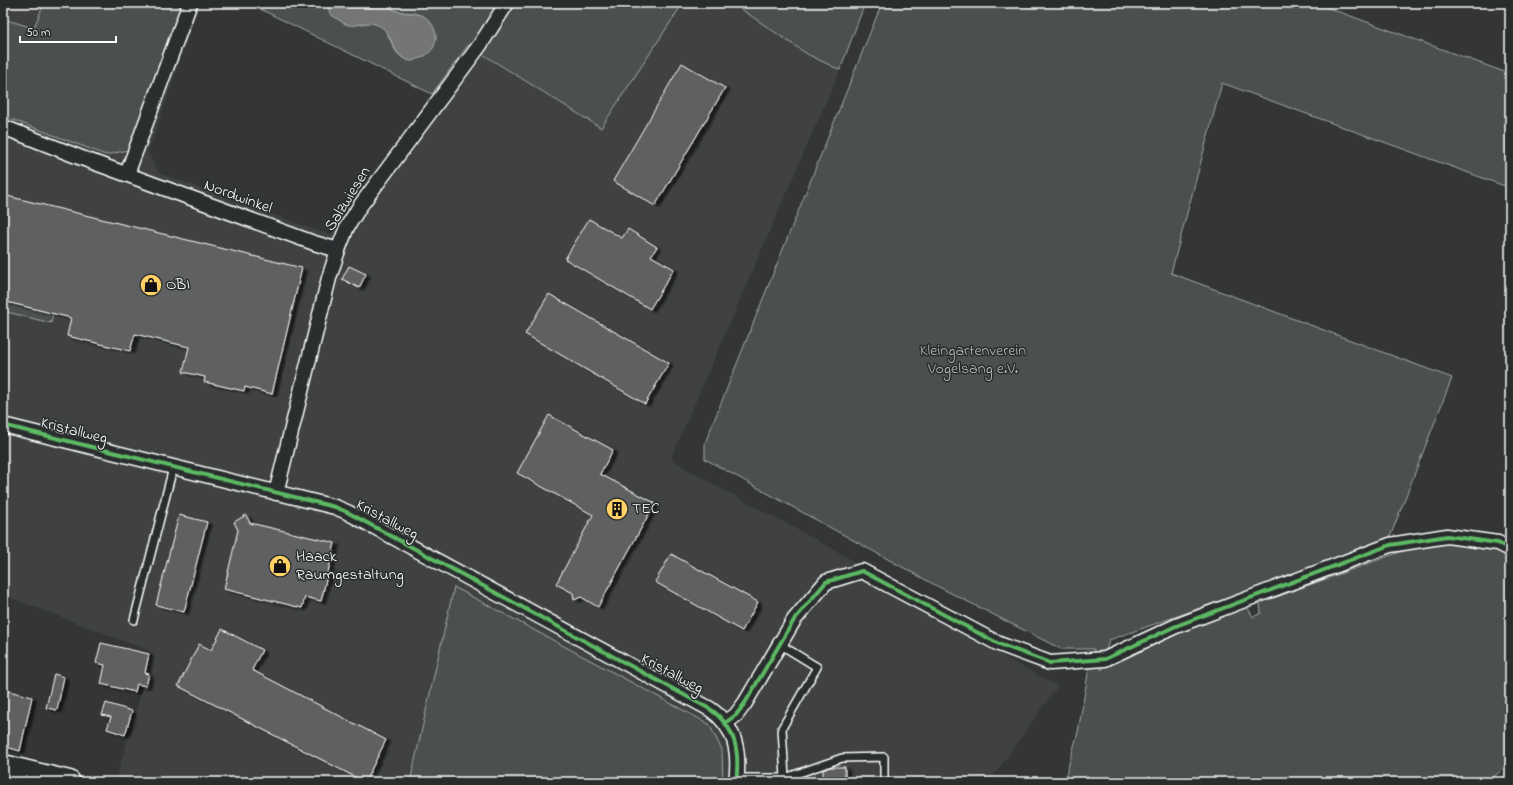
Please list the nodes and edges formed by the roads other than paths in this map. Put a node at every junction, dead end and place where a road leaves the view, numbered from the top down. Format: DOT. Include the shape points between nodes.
graph roads {
  1 [pos="190,3"];
  2 [pos="507,3"];
  3 [pos="3,127"];
  4 [pos="127,174"];
  5 [pos="338,250"];
  6 [pos="3,425"];
  7 [pos="173,468"];
  8 [pos="276,493"];
  9 [pos="1510,549"];
  10 [pos="134,620"];
  11 [pos="781,645"];
  12 [pos="725,723"];
  13 [pos="3,766"];
  14 [pos="736,780"];
  15 [pos="785,780"];
  16 [pos="69,782"];
  17 [pos="884,782"];
  1 -- 4 [label="street"];
  2 -- 5 [label="street, Salzwiesen" via="480,45 360,206 347,227"];
  3 -- 4 [label="street, Nordwinkel"];
  4 -- 5 [label="street, Nordwinkel"];
  5 -- 8 [label="street, Salzwiesen"];
  6 -- 7 [label="street, Kristallweg"];
  7 -- 8 [label="street, Kristallweg"];
  7 -- 10 [label="lane"];
  8 -- 12 [label="street, Kristallweg" via="352,515 705,706"];
  9 -- 11 [label="street" via="1498,543 1447,536 1390,545 1176,626 1105,659 1050,663 999,644 862,571 826,582 794,620"];
  11 -- 12 [label="street" via="745,703 736,715"];
  11 -- 15 [label="lane" via="817,667 782,728"];
  12 -- 14 [label="street, Kristallweg" via="735,742"];
  13 -- 16 [label="main road"];
  14 -- 15 [label="lane"];
  15 -- 17 [label="lane" via="842,758 884,757"];
}
